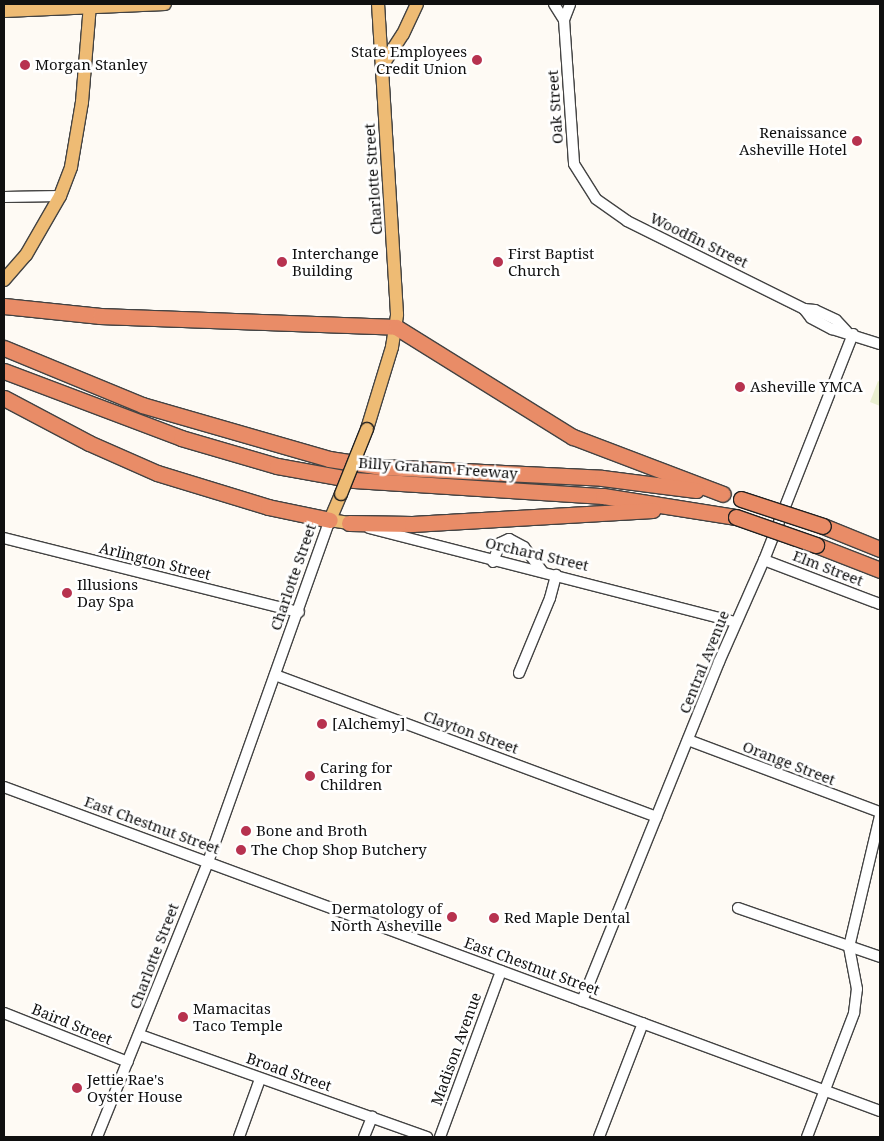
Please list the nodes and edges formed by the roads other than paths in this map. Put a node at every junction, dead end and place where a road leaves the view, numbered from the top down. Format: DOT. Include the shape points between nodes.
graph roads {
  1 [pos="165,4"];
  2 [pos="378,4"];
  3 [pos="417,4"];
  4 [pos="554,4"];
  5 [pos="570,4"];
  6 [pos="90,5"];
  7 [pos="4,12"];
  8 [pos="564,20"];
  9 [pos="382,66"];
  10 [pos="587,188"];
  11 [pos="60,196"];
  12 [pos="4,197"];
  13 [pos="4,280"];
  14 [pos="4,306"];
  15 [pos="396,328"];
  16 [pos="850,333"];
  17 [pos="880,344"];
  18 [pos="4,348"];
  19 [pos="4,371"];
  20 [pos="4,398"];
  21 [pos="723,494"];
  22 [pos="707,510"];
  23 [pos="330,520"];
  24 [pos="349,523"];
  25 [pos="4,538"];
  26 [pos="880,549"];
  27 [pos="764,560"];
  28 [pos="493,562"];
  29 [pos="880,570"];
  30 [pos="542,571"];
  31 [pos="556,575"];
  32 [pos="880,604"];
  33 [pos="299,612"];
  34 [pos="736,622"];
  35 [pos="519,673"];
  36 [pos="275,675"];
  37 [pos="688,740"];
  38 [pos="4,787"];
  39 [pos="880,814"];
  40 [pos="656,817"];
  41 [pos="208,862"];
  42 [pos="738,908"];
  43 [pos="849,947"];
  44 [pos="880,957"];
  45 [pos="500,971"];
  46 [pos="582,1001"];
  47 [pos="4,1013"];
  48 [pos="644,1023"];
  49 [pos="140,1035"];
  50 [pos="128,1062"];
  51 [pos="260,1079"];
  52 [pos="825,1092"];
  53 [pos="880,1111"];
  54 [pos="372,1117"];
  55 [pos="97,1137"];
  56 [pos="239,1137"];
  57 [pos="364,1137"];
  58 [pos="427,1137"];
  59 [pos="440,1137"];
  60 [pos="599,1137"];
  61 [pos="806,1137"];
  1 -- 6 [label="main road"];
  2 -- 9 [label="main road, Charlotte Street"];
  3 -- 9 [label="main road" via="403,34"];
  4 -- 8 [label="street, Oak Street"];
  5 -- 8 [label="street, Oak Street"];
  6 -- 7 [label="main road"];
  6 -- 11 [label="main road" via="78,139"];
  8 -- 10 [label="street, Oak Street" via="574,164"];
  9 -- 15 [label="main road, Charlotte Street"];
  10 -- 16 [label="street, Woodfin Street" via="611,212 627,221 804,309 815,310 836,320"];
  11 -- 12 [label="street"];
  11 -- 13 [label="main road" via="26,255"];
  14 -- 15 [label="highway" via="100,316"];
  15 -- 21 [label="highway" via="573,437"];
  15 -- 23 [label="main road, Charlotte Street, bridge" via="367,429"];
  16 -- 17 [label="street, Woodfin Street"];
  16 -- 27 [label="street, Central Avenue"];
  18 -- 21 [label="highway, Billy Graham Freeway" via="142,405 329,459 381,467 602,478"];
  19 -- 22 [label="highway, Billy Graham Freeway" via="181,438 304,472 381,483 603,496"];
  20 -- 23 [label="highway" via="88,443 157,473 268,507"];
  21 -- 26 [label="highway, Billy Graham Freeway, bridge" via="823,526"];
  22 -- 24 [label="highway" via="603,511 412,524"];
  22 -- 29 [label="highway, Billy Graham Freeway, bridge" via="816,545"];
  23 -- 24 [label="main road, Orchard Street"];
  23 -- 33 [label="street, Charlotte Street"];
  24 -- 28 [label="street, Orchard Street"];
  25 -- 33 [label="street, Arlington Street"];
  27 -- 32 [label="street, Elm Street"];
  27 -- 34 [label="street, Central Avenue"];
  28 -- 30 [label="street, Orchard Street"];
  28 -- 30 [label="street" via="500,543 509,539 524,547"];
  30 -- 31 [label="street, Orchard Street"];
  31 -- 34 [label="street, Orchard Street"];
  31 -- 35 [label="street" via="550,598"];
  33 -- 36 [label="street, Charlotte Street"];
  34 -- 37 [label="street, Central Avenue"];
  36 -- 40 [label="street, Clayton Street"];
  36 -- 41 [label="street, Charlotte Street"];
  37 -- 39 [label="street, Orange Street"];
  37 -- 40 [label="street, Central Avenue"];
  38 -- 41 [label="street, East Chestnut Street"];
  39 -- 43 [label="street"];
  40 -- 46 [label="street, Central Avenue"];
  41 -- 45 [label="street, East Chestnut Street"];
  41 -- 49 [label="street, Charlotte Street"];
  42 -- 43 [label="street"];
  43 -- 44 [label="street"];
  43 -- 52 [label="street" via="857,988 854,1013"];
  45 -- 46 [label="street, East Chestnut Street"];
  45 -- 59 [label="street, Madison Avenue"];
  46 -- 48 [label="street, East Chestnut Street"];
  47 -- 50 [label="street, Baird Street"];
  48 -- 52 [label="street, East Chestnut Street"];
  48 -- 60 [label="street"];
  49 -- 50 [label="street, Charlotte Street"];
  49 -- 51 [label="street, Broad Street"];
  50 -- 55 [label="street, Charlotte Street"];
  51 -- 54 [label="street, Broad Street"];
  51 -- 56 [label="street"];
  52 -- 53 [label="street, East Chestnut Street"];
  52 -- 61 [label="street"];
  54 -- 57 [label="street"];
  54 -- 58 [label="street, Broad Street"];
}
